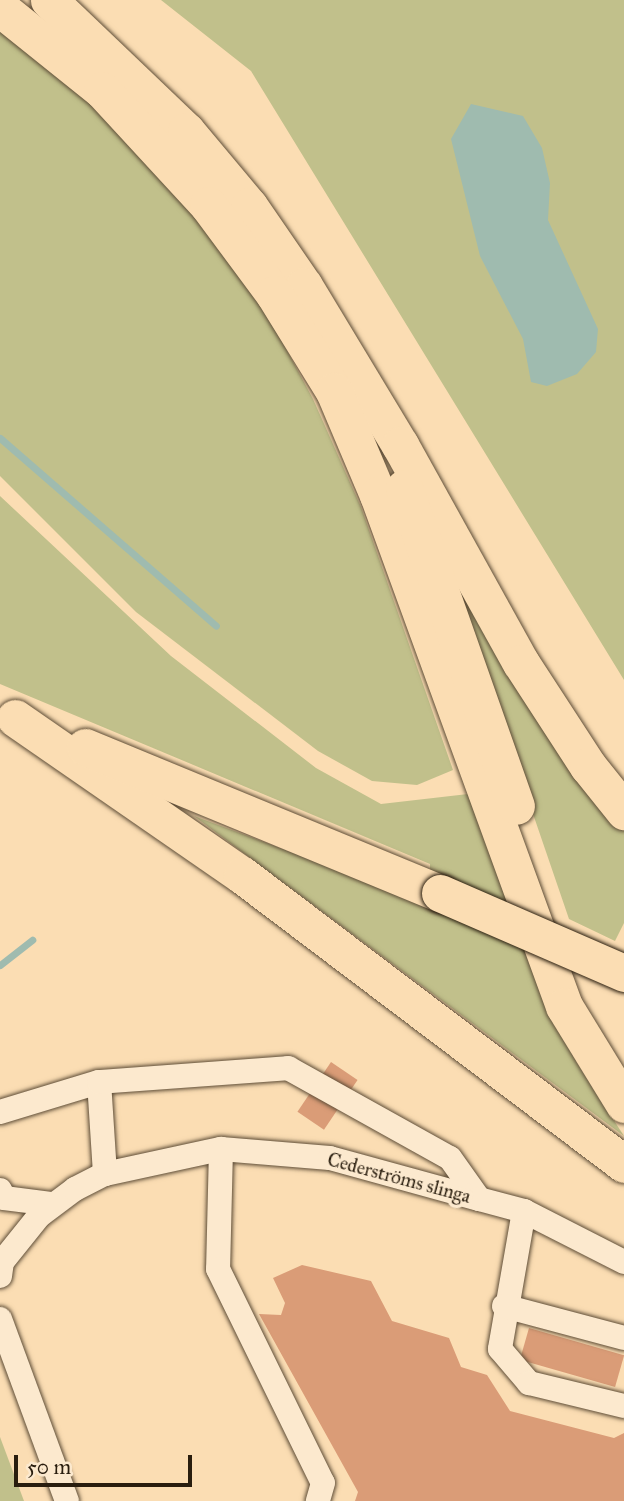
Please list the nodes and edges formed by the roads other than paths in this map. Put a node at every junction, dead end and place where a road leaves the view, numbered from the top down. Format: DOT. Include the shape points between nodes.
graph roads {
  1 [pos="49,0"];
  2 [pos="0,8"];
  3 [pos="353,366"];
  4 [pos="8,715"];
  5 [pos="624,811"];
  6 [pos="624,973"];
  7 [pos="624,1061"];
  8 [pos="99,1082"];
  9 [pos="624,1104"];
  10 [pos="0,1112"];
  11 [pos="220,1149"];
  12 [pos="624,1164"];
  13 [pos="105,1174"];
  14 [pos="0,1190"];
  15 [pos="479,1199"];
  16 [pos="51,1204"];
  17 [pos="524,1211"];
  18 [pos="624,1262"];
  19 [pos="0,1276"];
  20 [pos="505,1306"];
  21 [pos="0,1319"];
  22 [pos="624,1338"];
  23 [pos="624,1406"];
  24 [pos="67,1501"];
  25 [pos="318,1501"];
  1 -- 3 [label="highway" via="186,131 250,206"];
  2 -- 9 [label="highway" via="102,90 208,205 274,294 334,391 378,495 564,1006"];
  3 -- 5 [label="highway" via="521,663 588,766"];
  3 -- 7 [label="highway" via="407,497 575,966 590,1004"];
  4 -- 6 [label="highway, bridge"];
  4 -- 12 [label="highway" via="242,875"];
  8 -- 10 [label="street"];
  8 -- 13 [label="street"];
  8 -- 15 [label="street" via="288,1068 450,1158"];
  11 -- 13 [label="street, Cederströms slinga"];
  11 -- 15 [label="street, Cederströms slinga" via="330,1158"];
  11 -- 25 [label="street" via="218,1269 323,1483"];
  13 -- 16 [label="street, Cederströms slinga"];
  14 -- 16 [label="street" via="4,1198"];
  15 -- 17 [label="street, Cederströms slinga"];
  16 -- 19 [label="street, Cederströms slinga" via="2,1262"];
  17 -- 18 [label="street, Cederströms slinga"];
  17 -- 20 [label="street"];
  20 -- 22 [label="street"];
  20 -- 23 [label="street" via="500,1349 529,1383"];
  21 -- 24 [label="street"];
}
